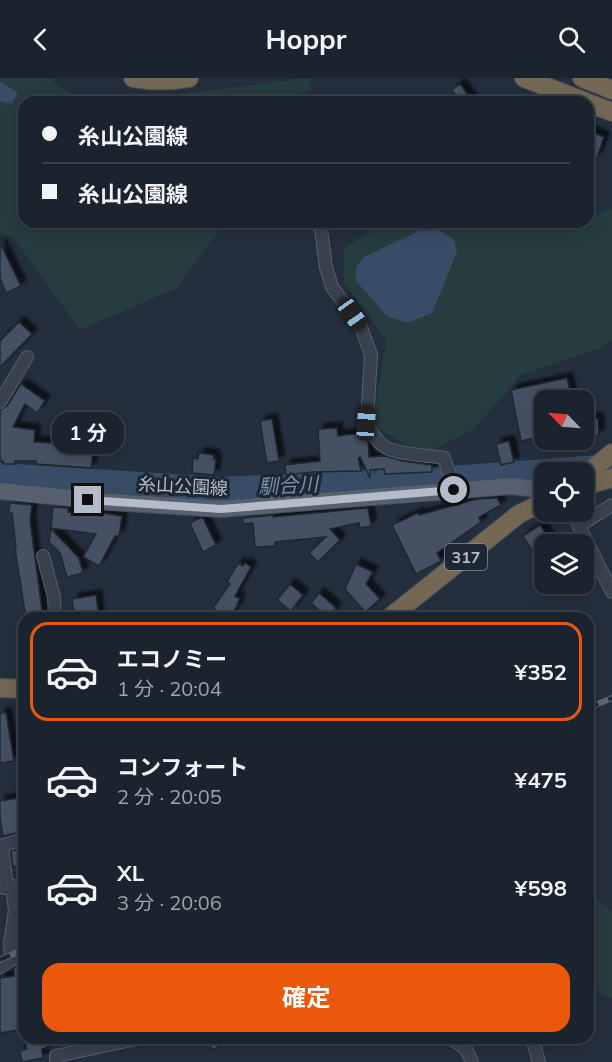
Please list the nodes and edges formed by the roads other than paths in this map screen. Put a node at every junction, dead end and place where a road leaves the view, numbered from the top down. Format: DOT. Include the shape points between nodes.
graph roads {
  1 [pos="133,78"];
  2 [pos="189,78"];
  3 [pos="524,78"];
  4 [pos="582,78"];
  5 [pos="612,90"];
  6 [pos="571,96"];
  7 [pos="594,105"];
  8 [pos="612,112"];
  9 [pos="320,228"];
  10 [pos="27,357"];
  11 [pos="0,402"];
  12 [pos="612,453"];
  13 [pos="594,468"];
  14 [pos="612,478"];
  15 [pos="594,483"];
  16 [pos="534,489"];
  17 [pos="454,490"];
  18 [pos="0,491"];
  19 [pos="612,505"];
  20 [pos="534,507"];
  21 [pos="577,522"];
  22 [pos="579,526"];
  23 [pos="43,556"];
  24 [pos="612,592"];
  25 [pos="55,612"];
  26 [pos="397,612"];
  27 [pos="0,688"];
  28 [pos="18,689"];
  29 [pos="18,841"];
  30 [pos="1,846"];
  31 [pos="11,887"];
  32 [pos="5,964"];
  33 [pos="112,1044"];
  34 [pos="459,1044"];
  35 [pos="534,1044"];
  36 [pos="56,1062"];
  37 [pos="472,1062"];
  38 [pos="539,1062"];
  1 -- 2 [label="highway"];
  3 -- 6 [label="highway"];
  4 -- 5 [label="highway"];
  7 -- 8 [label="highway"];
  9 -- 17 [label="street" via="332,286 360,324 371,355 366,423 384,447 444,458"];
  10 -- 11 [label="street"];
  12 -- 13 [label="highway"];
  14 -- 15 [label="highway"];
  16 -- 17 [label="main road, 糸山公園線" via="512,486"];
  17 -- 18 [label="main road, 糸山公園線" via="221,509"];
  19 -- 22 [label="street"];
  20 -- 26 [label="highway, 317" via="519,514"];
  21 -- 22 [label="street"];
  22 -- 24 [label="street"];
  23 -- 25 [label="street"];
  27 -- 28 [label="highway"];
  29 -- 30 [label="street"];
  30 -- 31 [label="street"];
  31 -- 32 [label="street" via="15,911"];
  33 -- 36 [label="street" via="56,1056"];
  34 -- 37 [label="street"];
  35 -- 38 [label="street"];
}
